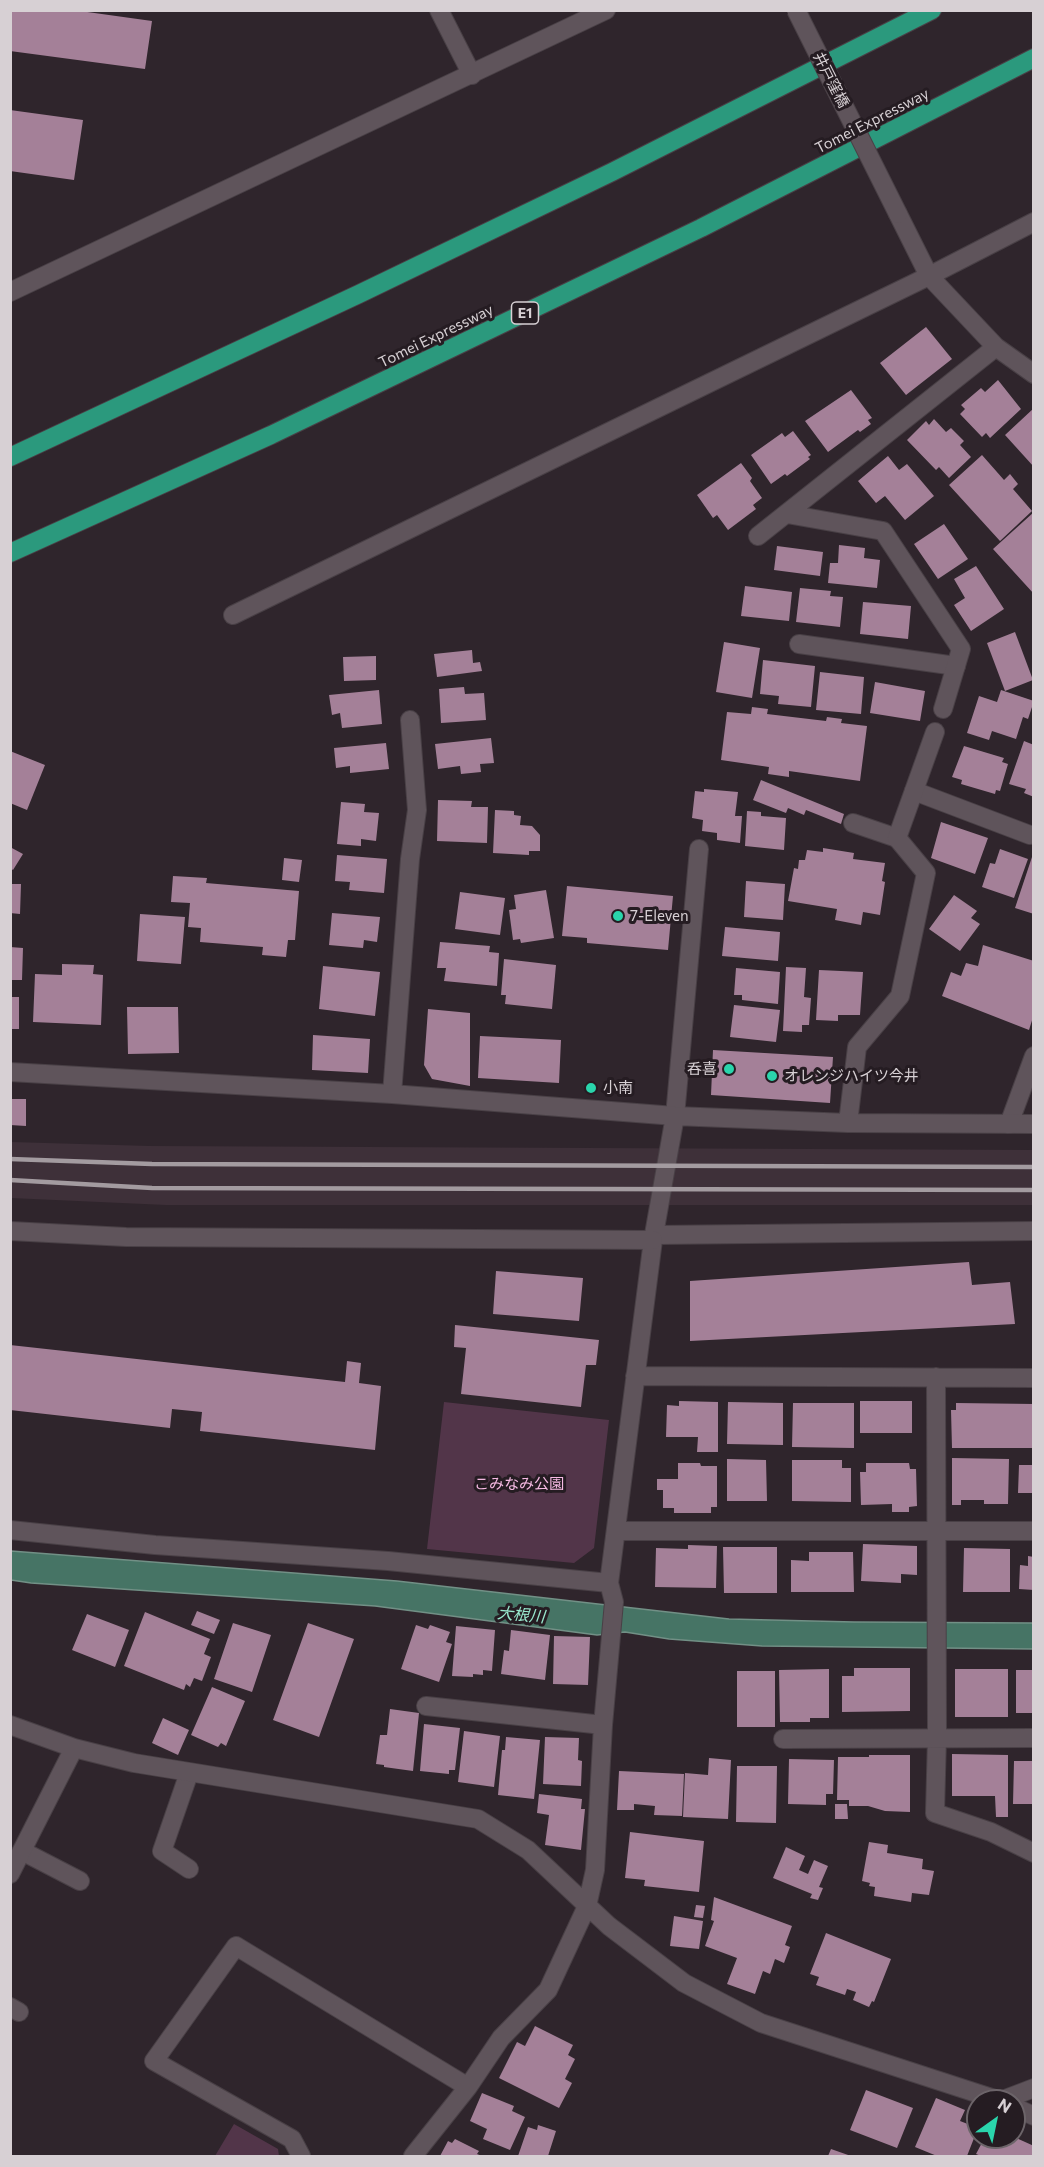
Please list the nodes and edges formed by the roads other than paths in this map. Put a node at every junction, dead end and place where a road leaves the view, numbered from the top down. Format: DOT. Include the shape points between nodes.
graph roads {
  1 [pos="439,10"];
  2 [pos="606,10"];
  3 [pos="796,10"];
  4 [pos="932,10"];
  5 [pos="1034,58"];
  6 [pos="471,75"];
  7 [pos="1034,222"];
  8 [pos="929,276"];
  9 [pos="10,292"];
  10 [pos="996,347"];
  11 [pos="1034,374"];
  12 [pos="10,457"];
  13 [pos="787,514"];
  14 [pos="758,536"];
  15 [pos="10,553"];
  16 [pos="233,615"];
  17 [pos="799,644"];
  18 [pos="956,666"];
  19 [pos="943,709"];
  20 [pos="410,720"];
  21 [pos="935,732"];
  22 [pos="914,791"];
  23 [pos="853,824"];
  24 [pos="1030,835"];
  25 [pos="897,838"];
  26 [pos="699,849"];
  27 [pos="1034,1056"];
  28 [pos="10,1072"];
  29 [pos="392,1094"];
  30 [pos="675,1116"];
  31 [pos="848,1123"];
  32 [pos="1009,1124"];
  33 [pos="1034,1124"];
  34 [pos="1034,1231"];
  35 [pos="10,1232"];
  36 [pos="654,1238"];
  37 [pos="635,1376"];
  38 [pos="936,1377"];
  39 [pos="1034,1378"];
  40 [pos="936,1530"];
  41 [pos="617,1531"];
  42 [pos="1034,1531"];
  43 [pos="12,1534"];
  44 [pos="609,1583"];
  45 [pos="426,1706"];
  46 [pos="10,1725"];
  47 [pos="603,1725"];
  48 [pos="937,1737"];
  49 [pos="1034,1738"];
  50 [pos="783,1739"];
  51 [pos="74,1748"];
  52 [pos="189,1773"];
  53 [pos="22,1851"];
  54 [pos="1034,1853"];
  55 [pos="189,1869"];
  56 [pos="10,1874"];
  57 [pos="80,1881"];
  58 [pos="587,1906"];
  59 [pos="468,2087"];
  60 [pos="966,2090"];
  61 [pos="301,2157"];
  62 [pos="413,2157"];
  1 -- 6 [label="street"];
  2 -- 6 [label="street"];
  3 -- 8 [label="street, 井戸窪橋, bridge"];
  4 -- 12 [label="highway" via="602,177"];
  5 -- 15 [label="highway, Tomei Expressway / E1" via="701,228 271,435"];
  6 -- 9 [label="street"];
  7 -- 8 [label="street"];
  8 -- 10 [label="street, 井戸窪橋"];
  8 -- 16 [label="street"];
  10 -- 11 [label="street, 井戸窪橋"];
  10 -- 13 [label="street"];
  13 -- 14 [label="street"];
  13 -- 18 [label="street" via="883,531 961,649"];
  17 -- 18 [label="street"];
  18 -- 19 [label="street"];
  20 -- 29 [label="street" via="417,810"];
  21 -- 22 [label="street"];
  22 -- 24 [label="street"];
  22 -- 25 [label="street"];
  23 -- 25 [label="street"];
  25 -- 31 [label="street" via="926,873 900,996 857,1047"];
  26 -- 30 [label="street"];
  27 -- 32 [label="street"];
  28 -- 29 [label="street"];
  29 -- 30 [label="street"];
  30 -- 31 [label="street"];
  30 -- 36 [label="street"];
  31 -- 32 [label="street"];
  32 -- 33 [label="street"];
  34 -- 36 [label="street"];
  35 -- 36 [label="street" via="126,1237"];
  36 -- 37 [label="street"];
  37 -- 38 [label="street"];
  37 -- 41 [label="street"];
  38 -- 39 [label="street"];
  38 -- 40 [label="street"];
  40 -- 41 [label="street"];
  40 -- 42 [label="street"];
  40 -- 48 [label="street"];
  41 -- 44 [label="street"];
  43 -- 44 [label="street" via="388,1561"];
  44 -- 47 [label="street" via="615,1602"];
  45 -- 47 [label="street"];
  46 -- 51 [label="street"];
  47 -- 58 [label="street" via="595,1870"];
  48 -- 49 [label="street"];
  48 -- 50 [label="street"];
  48 -- 54 [label="street" via="935,1813 991,1832"];
  51 -- 52 [label="street"];
  51 -- 53 [label="street"];
  52 -- 55 [label="street" via="162,1851"];
  52 -- 58 [label="street" via="478,1819 528,1850"];
  53 -- 56 [label="street"];
  53 -- 57 [label="street"];
  58 -- 59 [label="street" via="548,1990 501,2038"];
  58 -- 60 [label="street" via="684,1983 760,2023"];
  59 -- 61 [label="street" via="236,1946 154,2061 292,2139"];
  59 -- 62 [label="street"];
}
